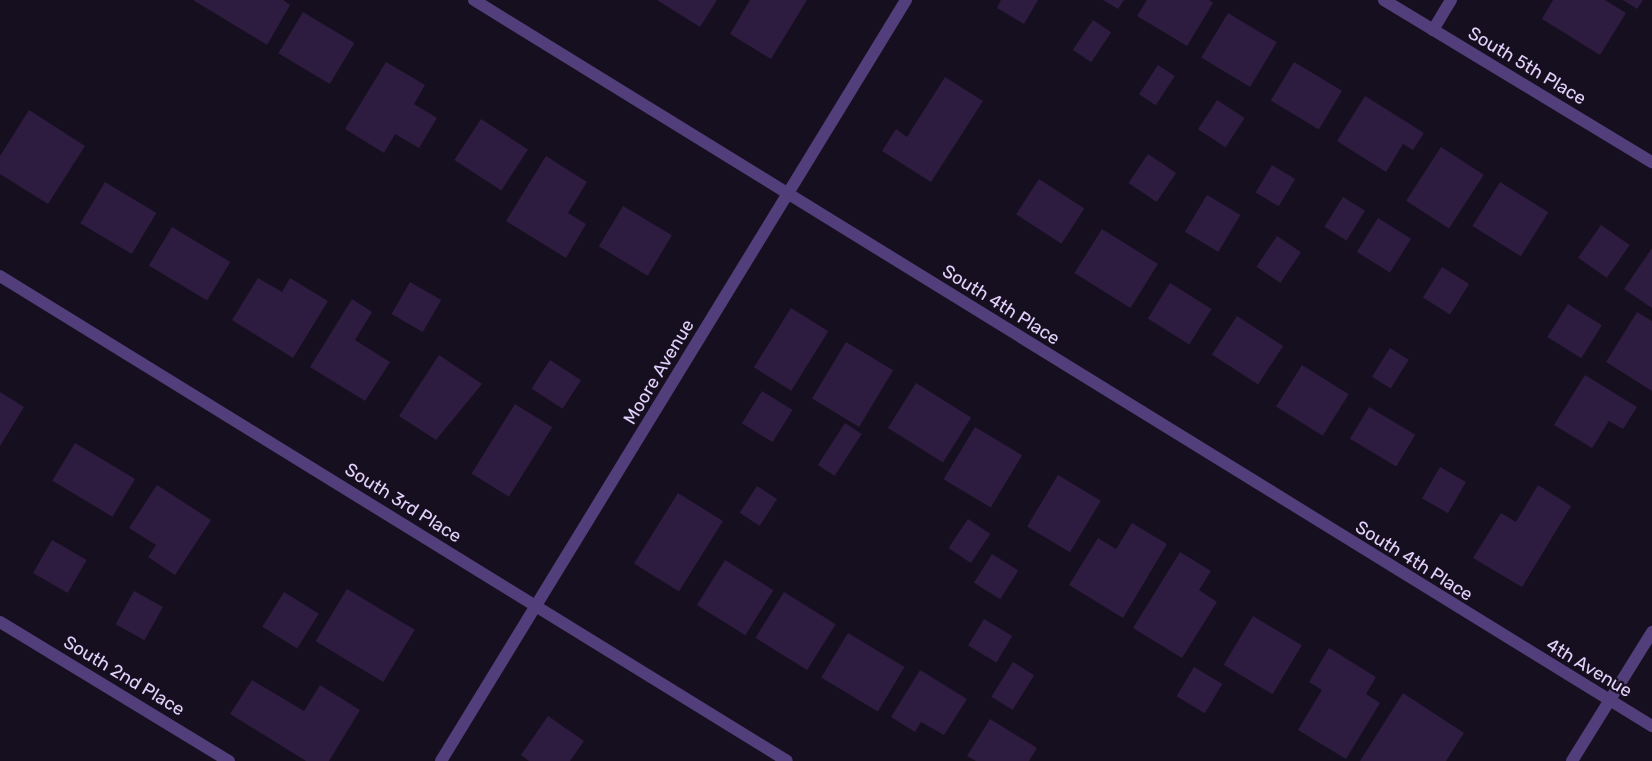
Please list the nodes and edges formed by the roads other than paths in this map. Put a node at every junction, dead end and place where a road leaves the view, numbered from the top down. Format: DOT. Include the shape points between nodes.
graph roads {
  1 [pos="474,0"];
  2 [pos="906,0"];
  3 [pos="1384,0"];
  4 [pos="1451,0"];
  5 [pos="1433,30"];
  6 [pos="1652,162"];
  7 [pos="788,194"];
  8 [pos="0,276"];
  9 [pos="537,606"];
  10 [pos="0,622"];
  11 [pos="1652,632"];
  12 [pos="1508,641"];
  13 [pos="1610,699"];
  14 [pos="1652,726"];
  15 [pos="229,761"];
  16 [pos="441,761"];
  17 [pos="787,761"];
  18 [pos="1572,761"];
  1 -- 7 [label="street, South 4th Place"];
  2 -- 7 [label="street, Moore Avenue"];
  3 -- 5 [label="street, South 5th Place"];
  4 -- 5 [label="street"];
  5 -- 6 [label="street, South 5th Place"];
  7 -- 9 [label="street, Moore Avenue"];
  7 -- 12 [label="street, South 4th Place"];
  8 -- 9 [label="street, South 3rd Place"];
  9 -- 16 [label="street, Moore Avenue"];
  9 -- 17 [label="street, South 3rd Place"];
  10 -- 15 [label="street, South 2nd Place"];
  11 -- 13 [label="street"];
  12 -- 13 [label="street, 4th Avenue"];
  13 -- 14 [label="street, 4th Avenue"];
  13 -- 18 [label="street"];
}
